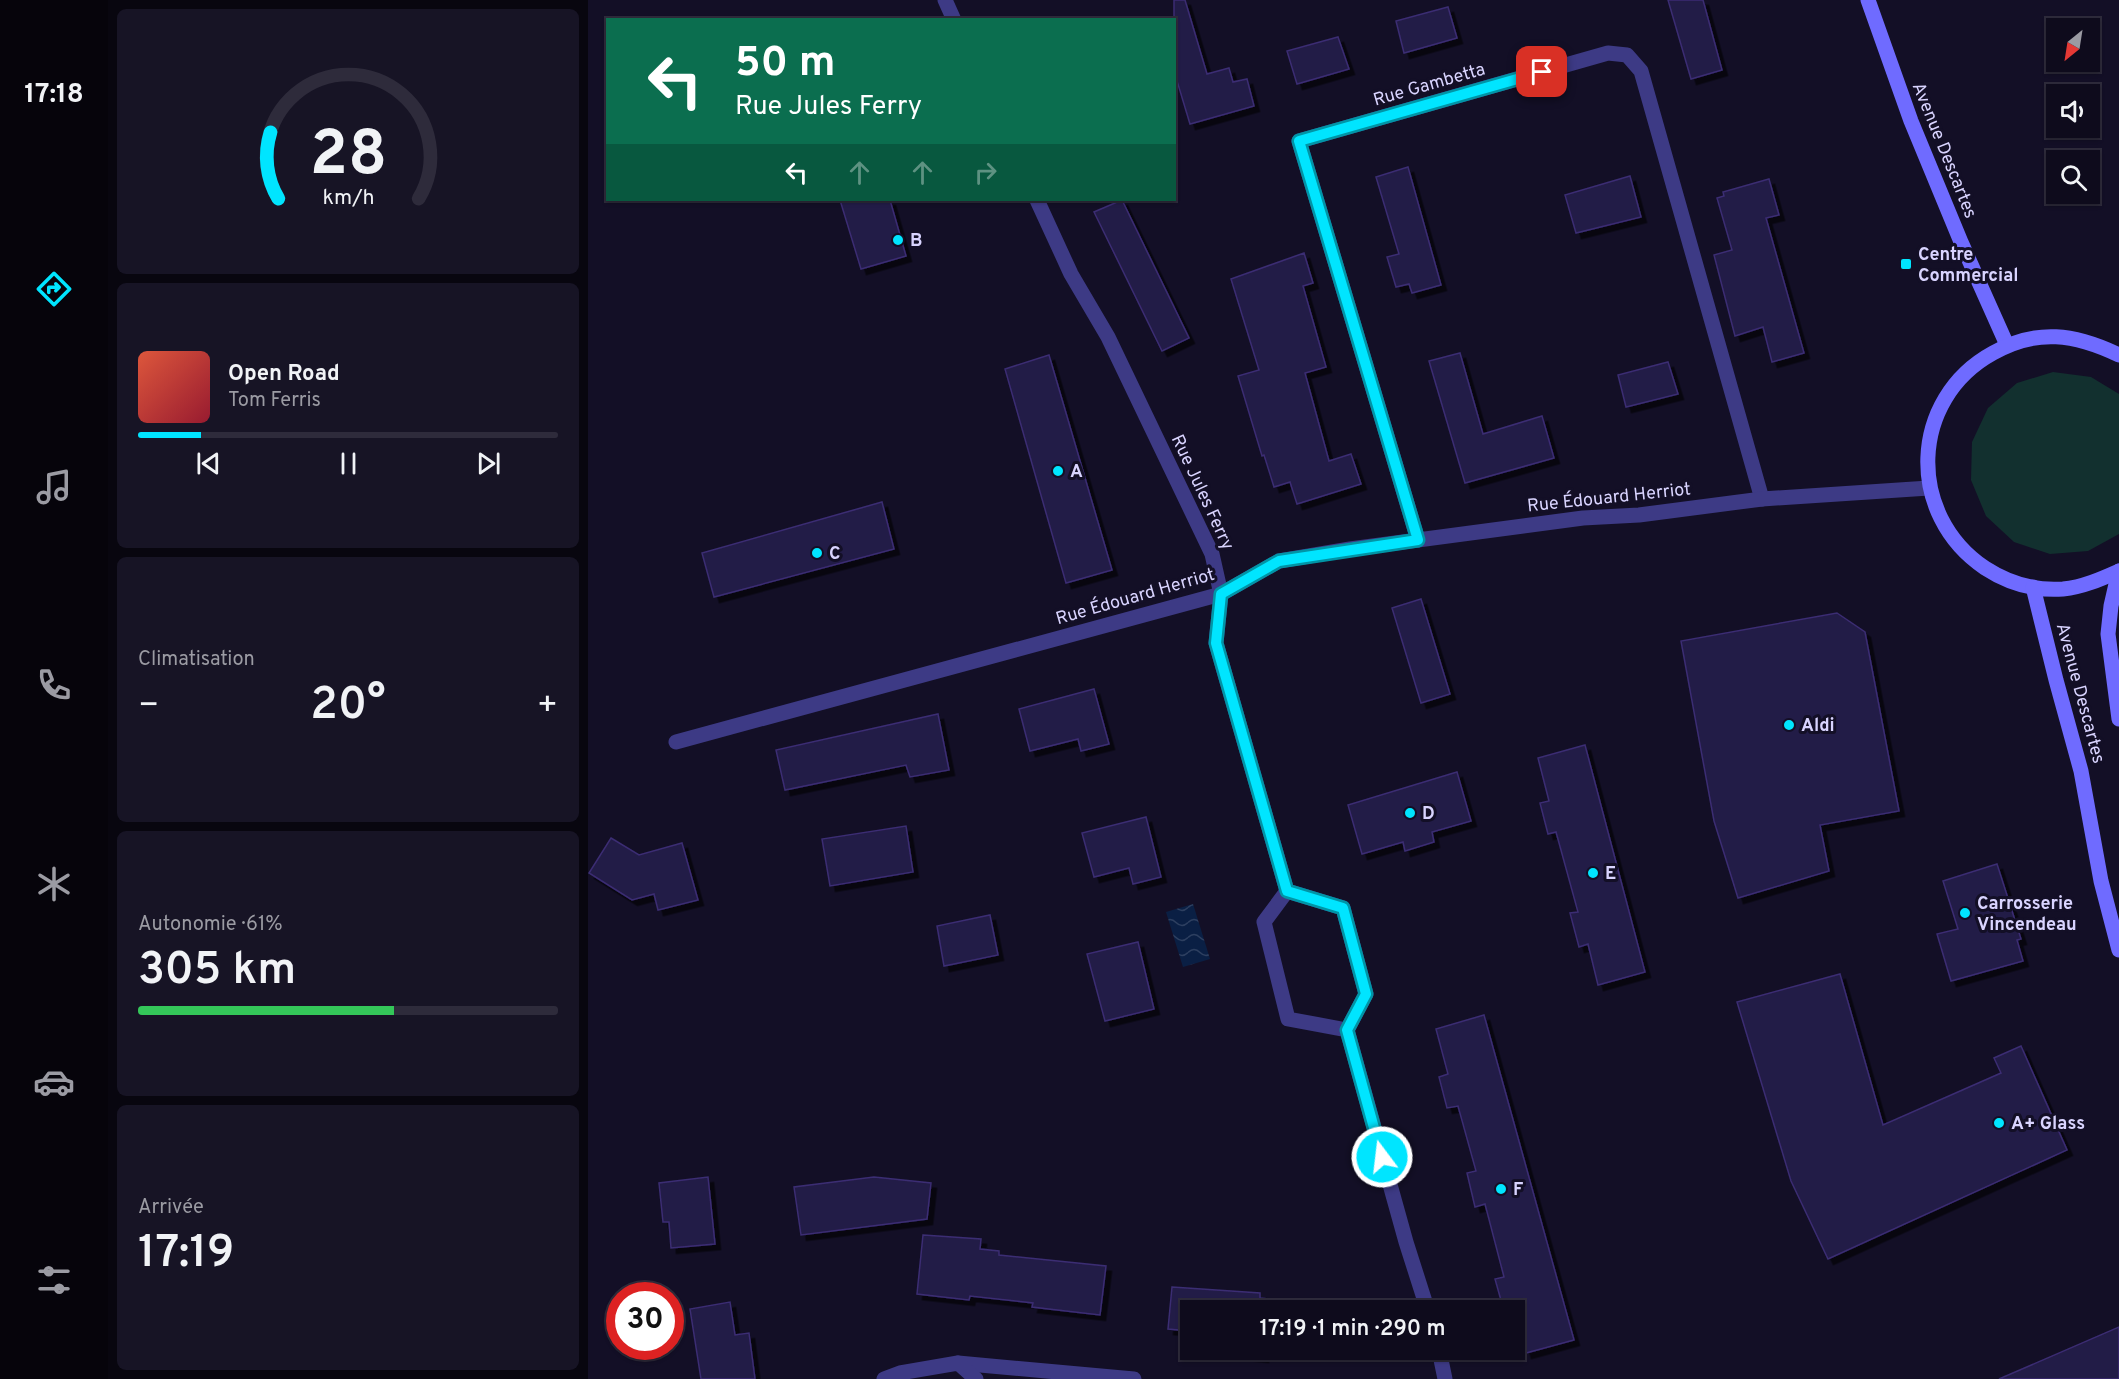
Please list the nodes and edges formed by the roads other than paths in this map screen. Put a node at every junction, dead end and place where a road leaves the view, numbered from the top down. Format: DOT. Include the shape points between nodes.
graph roads {
  1 [pos="945,0"];
  2 [pos="1868,0"];
  3 [pos="953,18"];
  4 [pos="1037,201"];
  5 [pos="2007,345"];
  6 [pos="2119,355"];
  7 [pos="1929,488"];
  8 [pos="1762,499"];
  9 [pos="1418,540"];
  10 [pos="2119,571"];
  11 [pos="2033,587"];
  12 [pos="1221,594"];
  13 [pos="2119,719"];
  14 [pos="675,742"];
  15 [pos="1287,891"];
  16 [pos="2119,950"];
  17 [pos="1347,1030"];
  18 [pos="1424,1300"];
  19 [pos="1441,1360"];
  20 [pos="958,1362"];
  21 [pos="884,1379"];
  22 [pos="976,1379"];
  23 [pos="1134,1379"];
  24 [pos="1445,1379"];
  1 -- 3 [label="street"];
  2 -- 5 [label="main road, Avenue Descartes" via="1911,121"];
  4 -- 12 [label="street, Rue Jules Ferry" via="1212,554"];
  5 -- 6 [label="main road, Avenue Descartes" via="2033,338 2060,337 2092,342"];
  5 -- 7 [label="main road, Avenue Descartes" via="1976,362 1952,387 1940,408 1927,452"];
  7 -- 8 [label="street, Rue Édouard Herriot"];
  7 -- 11 [label="main road, Avenue Descartes" via="1946,530 1969,557 1998,576"];
  8 -- 9 [label="street, Rue Édouard Herriot"];
  8 -- 9 [label="street, Rue Gambetta" via="1641,71 1627,55 1608,53 1299,141"];
  9 -- 12 [label="street, Rue Édouard Herriot" via="1279,561"];
  10 -- 11 [label="main road, Avenue Descartes" via="2092,583 2062,589"];
  10 -- 13 [label="main road, Avenue Descartes" via="2108,634"];
  11 -- 16 [label="main road, Avenue Descartes" via="2081,771"];
  12 -- 14 [label="street, Rue Édouard Herriot"];
  12 -- 15 [label="street, Rue Jules Ferry" via="1216,643"];
  15 -- 17 [label="street" via="1343,908 1366,994"];
  15 -- 17 [label="street" via="1264,922 1288,1019"];
  17 -- 18 [label="street"];
  19 -- 24 [label="street"];
  20 -- 21 [label="street"];
  20 -- 22 [label="street"];
  20 -- 23 [label="street"];
}
